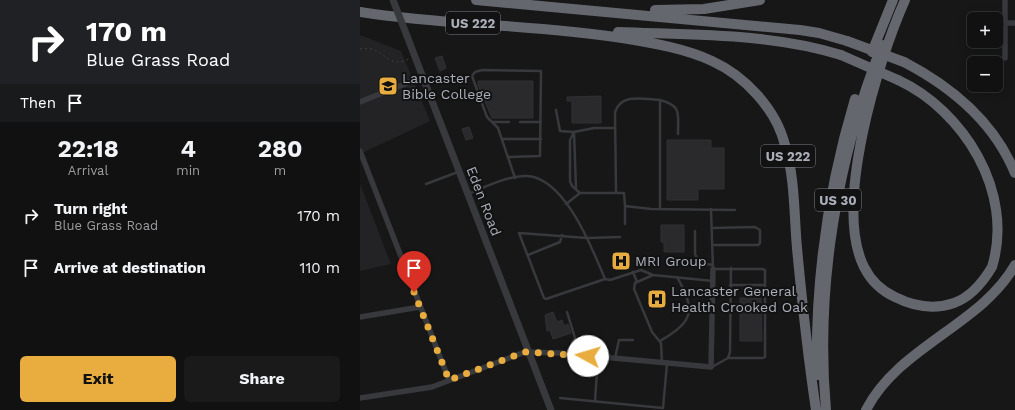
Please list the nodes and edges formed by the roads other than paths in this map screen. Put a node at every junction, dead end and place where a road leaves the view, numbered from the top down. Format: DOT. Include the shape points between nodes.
graph roads {
  1 [pos="393,0"];
  2 [pos="476,0"];
  3 [pos="482,0"];
  4 [pos="760,0"];
  5 [pos="893,0"];
  6 [pos="902,0"];
  7 [pos="905,0"];
  8 [pos="1005,0"];
  9 [pos="360,12"];
  10 [pos="1004,22"];
  11 [pos="1015,23"];
  12 [pos="586,32"];
  13 [pos="1004,58"];
  14 [pos="422,77"];
  15 [pos="660,100"];
  16 [pos="360,102"];
  17 [pos="556,110"];
  18 [pos="492,122"];
  19 [pos="509,122"];
  20 [pos="520,122"];
  21 [pos="541,122"];
  22 [pos="615,128"];
  23 [pos="574,132"];
  24 [pos="678,134"];
  25 [pos="502,139"];
  26 [pos="540,139"];
  27 [pos="360,151"];
  28 [pos="509,157"];
  29 [pos="459,171"];
  30 [pos="1015,173"];
  31 [pos="515,178"];
  32 [pos="426,184"];
  33 [pos="576,189"];
  34 [pos="616,192"];
  35 [pos="468,194"];
  36 [pos="580,194"];
  37 [pos="566,204"];
  38 [pos="625,206"];
  39 [pos="711,209"];
  40 [pos="660,210"];
  41 [pos="735,210"];
  42 [pos="625,224"];
  43 [pos="712,228"];
  44 [pos="695,231"];
  45 [pos="562,235"];
  46 [pos="620,237"];
  47 [pos="587,238"];
  48 [pos="712,245"];
  49 [pos="528,255"];
  50 [pos="1015,265"];
  51 [pos="713,267"];
  52 [pos="731,268"];
  53 [pos="633,272"];
  54 [pos="653,275"];
  55 [pos="677,276"];
  56 [pos="605,279"];
  57 [pos="713,281"];
  58 [pos="637,282"];
  59 [pos="730,285"];
  60 [pos="765,285"];
  61 [pos="420,307"];
  62 [pos="567,312"];
  63 [pos="360,317"];
  64 [pos="633,340"];
  65 [pos="660,341"];
  66 [pos="527,352"];
  67 [pos="566,354"];
  68 [pos="598,357"];
  69 [pos="615,358"];
  70 [pos="728,358"];
  71 [pos="665,363"];
  72 [pos="711,368"];
  73 [pos="449,380"];
  74 [pos="360,398"];
  75 [pos="560,398"];
  76 [pos="595,401"];
  77 [pos="550,410"];
  78 [pos="817,410"];
  79 [pos="826,410"];
  80 [pos="866,410"];
  1 -- 14 [label="street, Eden Road, bridge"];
  2 -- 3 [label="highway, US 222"];
  3 -- 4 [label="highway" via="677,11 725,7"];
  3 -- 30 [label="highway, US 222, bridge" via="800,30 847,41 904,62 940,84 977,114 1001,145"];
  5 -- 78 [label="highway, US 30" via="856,96 828,210 817,320"];
  6 -- 79 [label="highway, US 30" via="862,100 836,208 826,300"];
  7 -- 12 [label="highway, bridge" via="889,42 871,101 856,173 854,217 857,246 864,268 881,289 901,300 925,306 954,303 978,286 995,262 1002,247 1006,221 1004,198 994,169 983,152 964,128 934,100 898,80 841,55 793,43 738,38"];
  8 -- 10 [label="street"];
  9 -- 12 [label="highway, US 222"];
  10 -- 11 [label="street"];
  10 -- 13 [label="street"];
  12 -- 78 [label="highway, US 222" via="673,48 711,60 738,76 761,100 775,120 785,143 788,158 798,263"];
  14 -- 16 [label="street"];
  14 -- 29 [label="street, Eden Road"];
  15 -- 22 [label="lane" via="621,101 615,112"];
  15 -- 24 [label="lane" via="673,104 676,109"];
  15 -- 40 [label="lane"];
  17 -- 23 [label="lane" via="560,131"];
  18 -- 19 [label="lane"];
  18 -- 21 [label="lane" via="487,117 472,76 482,70 541,71"];
  18 -- 25 [label="lane" via="498,128"];
  20 -- 21 [label="lane"];
  21 -- 26 [label="lane"];
  22 -- 23 [label="lane" via="594,128"];
  22 -- 34 [label="lane"];
  23 -- 33 [label="lane"];
  23 -- 33 [label="lane" via="570,140 570,174 572,186"];
  25 -- 26 [label="lane"];
  25 -- 28 [label="lane"];
  26 -- 28 [label="lane" via="540,156"];
  27 -- 61 [label="street"];
  28 -- 31 [label="lane"];
  29 -- 32 [label="lane"];
  29 -- 35 [label="street, Eden Road"];
  31 -- 35 [label="lane"];
  31 -- 37 [label="lane" via="538,178 547,183"];
  33 -- 36 [label="lane"];
  34 -- 36 [label="lane"];
  34 -- 38 [label="lane" via="624,193"];
  35 -- 66 [label="street, Eden Road"];
  36 -- 37 [label="lane"];
  37 -- 47 [label="lane"];
  38 -- 40 [label="lane"];
  38 -- 42 [label="lane"];
  39 -- 40 [label="lane"];
  39 -- 41 [label="lane"];
  39 -- 43 [label="lane"];
  43 -- 48 [label="lane"];
  43 -- 48 [label="lane" via="754,227 760,230 760,243"];
  44 -- 51 [label="lane" via="695,254 699,263"];
  45 -- 47 [label="lane"];
  45 -- 49 [label="lane" via="560,242"];
  45 -- 49 [label="lane" via="520,234"];
  46 -- 47 [label="lane"];
  47 -- 56 [label="lane"];
  48 -- 51 [label="lane"];
  49 -- 56 [label="lane" via="546,299"];
  50 -- 80 [label="highway" via="991,296 900,366 875,395"];
  51 -- 52 [label="lane"];
  51 -- 57 [label="street"];
  52 -- 59 [label="lane"];
  52 -- 60 [label="lane" via="765,270"];
  53 -- 54 [label="lane" via="641,270"];
  53 -- 56 [label="lane" via="610,280"];
  53 -- 58 [label="lane"];
  54 -- 55 [label="lane"];
  54 -- 58 [label="lane"];
  55 -- 57 [label="lane"];
  55 -- 65 [label="lane" via="686,294 690,311 678,331"];
  57 -- 72 [label="street"];
  58 -- 65 [label="lane" via="634,288 652,332"];
  59 -- 60 [label="lane"];
  59 -- 70 [label="lane"];
  60 -- 70 [label="lane" via="765,356"];
  61 -- 63 [label="street"];
  61 -- 73 [label="street"];
  62 -- 67 [label="lane" via="575,338"];
  64 -- 69 [label="lane" via="618,340"];
  65 -- 71 [label="lane"];
  66 -- 67 [label="street"];
  66 -- 73 [label="street"];
  66 -- 77 [label="street, Eden Road"];
  67 -- 68 [label="street"];
  68 -- 69 [label="street"];
  68 -- 76 [label="lane"];
  69 -- 71 [label="street"];
  70 -- 72 [label="lane"];
  71 -- 72 [label="street"];
  71 -- 76 [label="lane" via="663,408"];
  73 -- 74 [label="street" via="418,390"];
  75 -- 76 [label="lane"];
}
